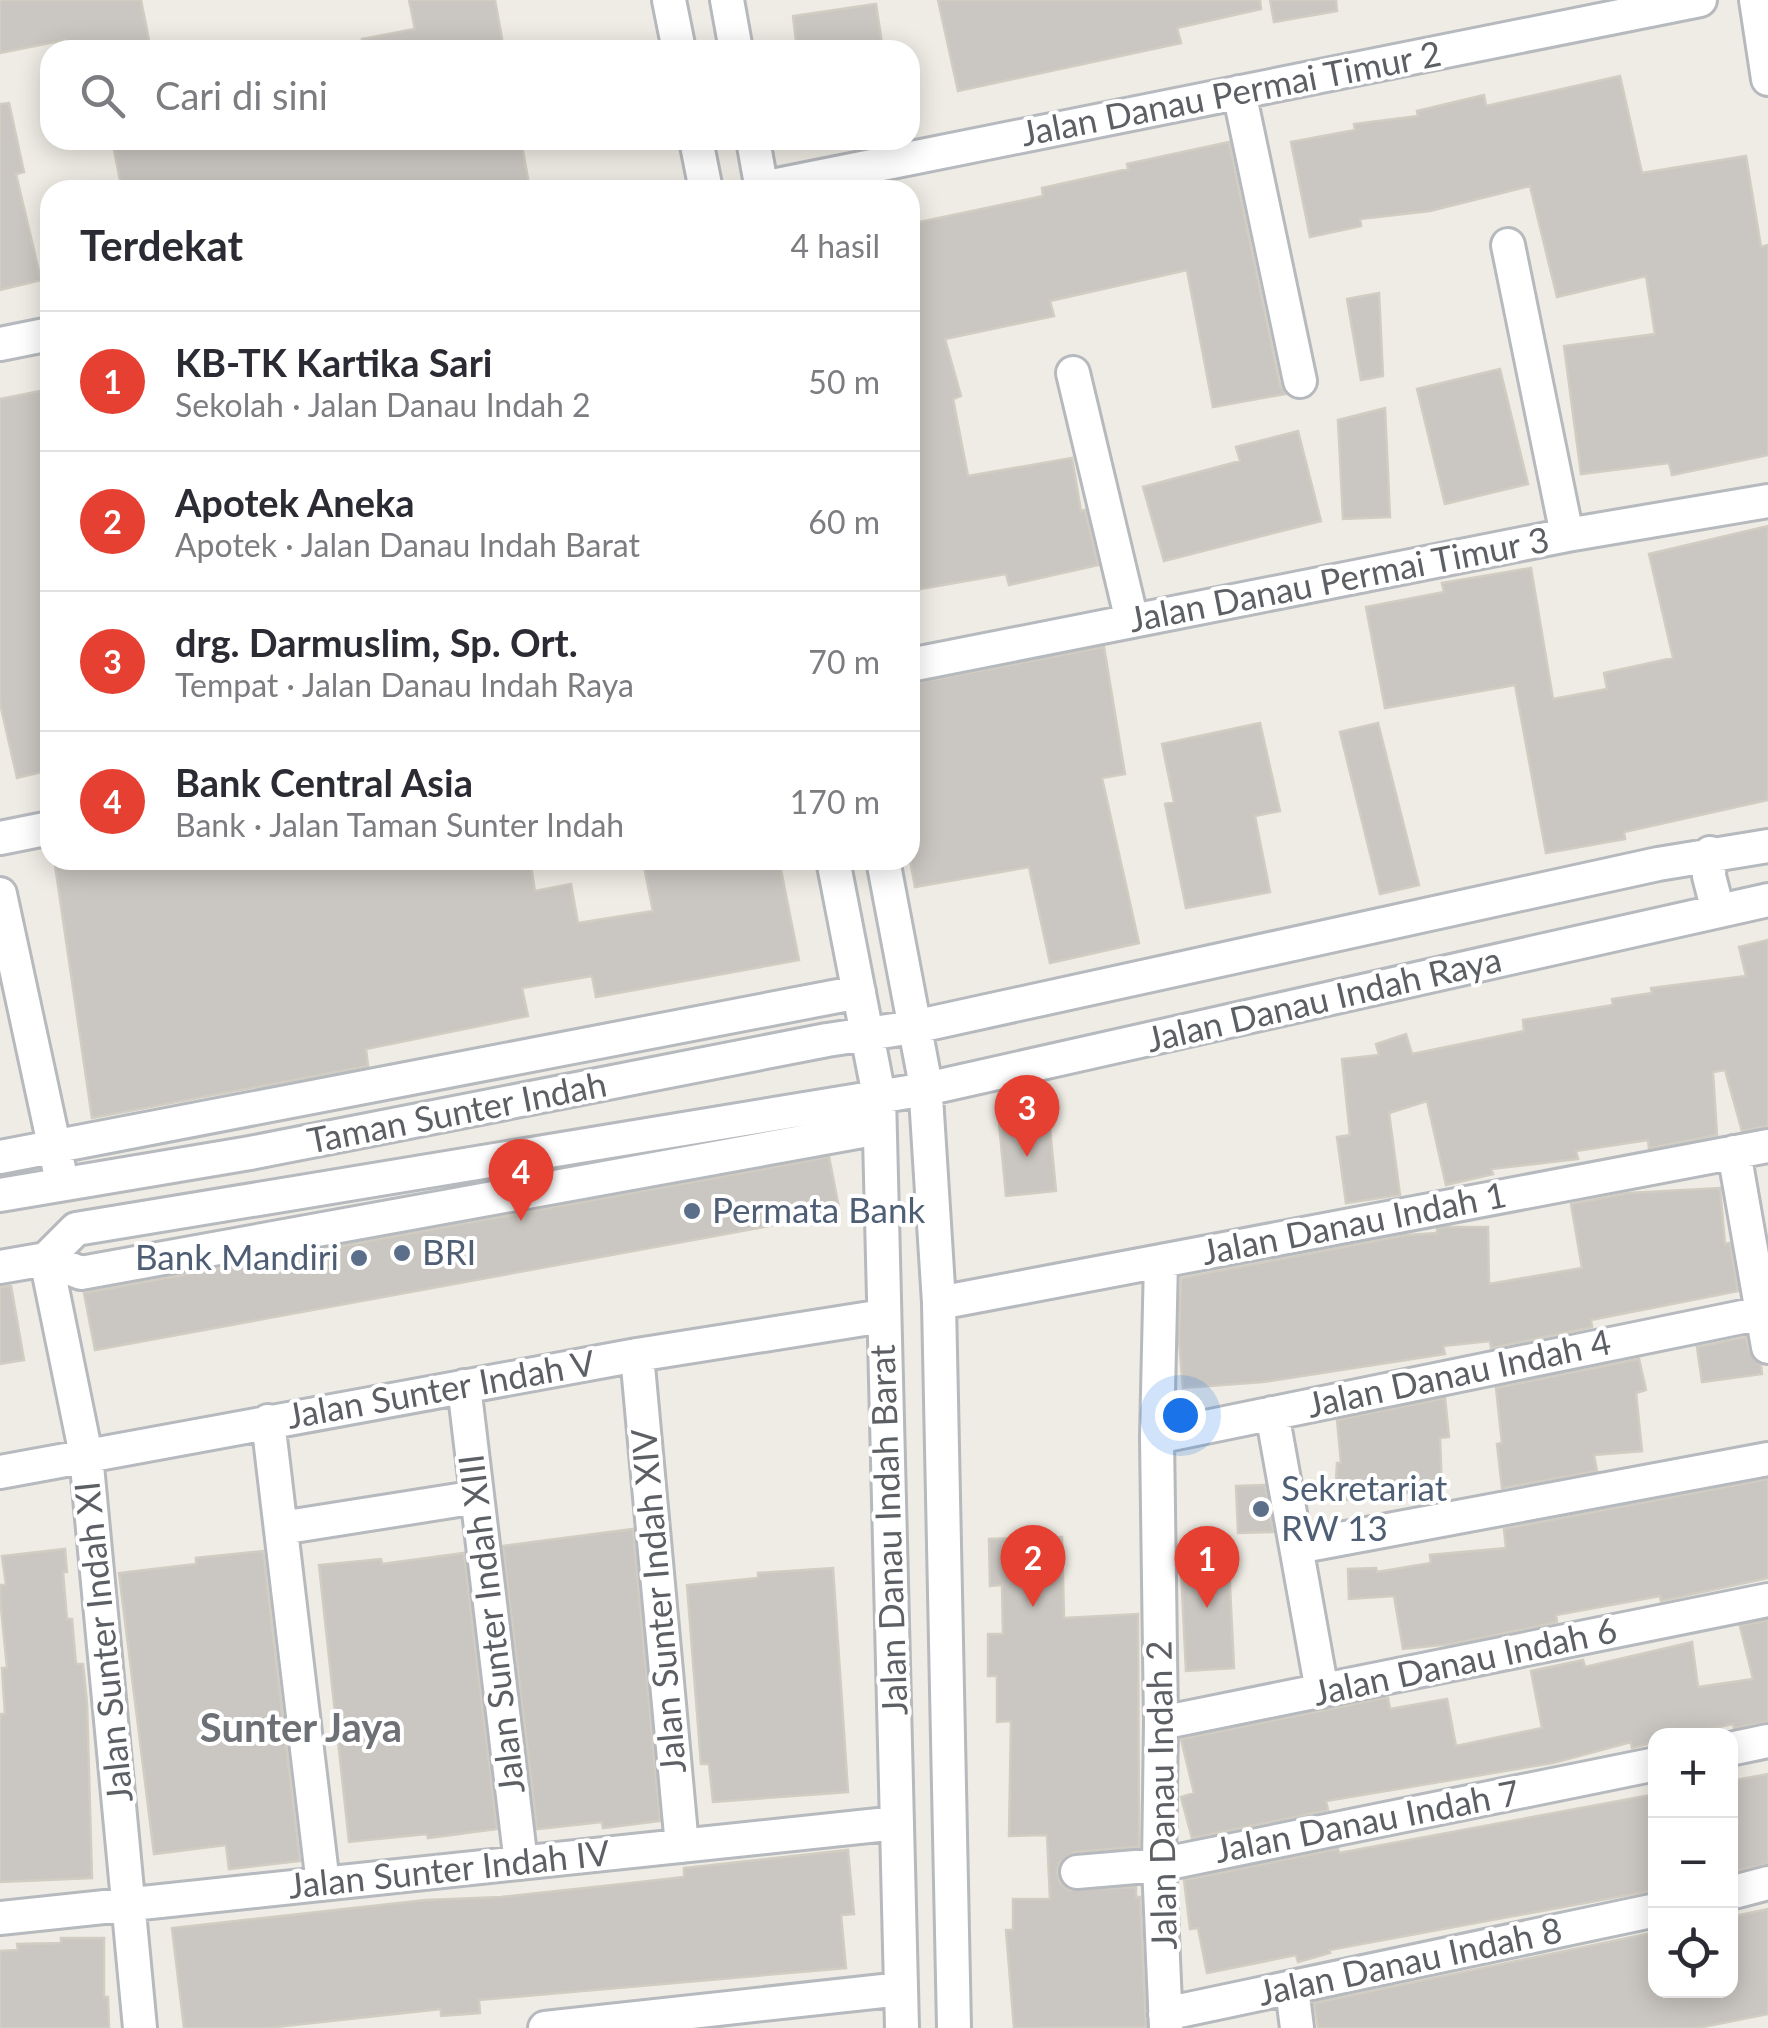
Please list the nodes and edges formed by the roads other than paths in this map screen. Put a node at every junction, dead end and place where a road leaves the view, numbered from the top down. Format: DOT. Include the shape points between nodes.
graph roads {
  1 [pos="669,0"];
  2 [pos="727,0"];
  3 [pos="1700,0"];
  4 [pos="1756,0"];
  5 [pos="677,40"];
  6 [pos="734,40"];
  7 [pos="1768,79"];
  8 [pos="1239,92"];
  9 [pos="698,150"];
  10 [pos="755,150"];
  11 [pos="704,180"];
  12 [pos="760,180"];
  13 [pos="806,180"];
  14 [pos="1508,245"];
  15 [pos="40,336"];
  16 [pos="0,344"];
  17 [pos="1072,373"];
  18 [pos="1300,381"];
  19 [pos="1768,500"];
  20 [pos="1568,536"];
  21 [pos="1132,621"];
  22 [pos="920,663"];
  23 [pos="40,830"];
  24 [pos="0,838"];
  25 [pos="1768,846"];
  26 [pos="1710,853"];
  27 [pos="835,870"];
  28 [pos="885,870"];
  29 [pos="0,894"];
  30 [pos="1768,900"];
  31 [pos="1718,911"];
  32 [pos="858,992"];
  33 [pos="915,1032"];
  34 [pos="867,1039"];
  35 [pos="925,1085"];
  36 [pos="878,1104"];
  37 [pos="54,1146"];
  38 [pos="1768,1146"];
  39 [pos="1734,1152"];
  40 [pos="0,1157"];
  41 [pos="468,1164"];
  42 [pos="63,1183"];
  43 [pos="0,1195"];
  44 [pos="476,1200"];
  45 [pos="46,1258"];
  46 [pos="1161,1261"];
  47 [pos="0,1267"];
  48 [pos="939,1303"];
  49 [pos="1762,1312"];
  50 [pos="882,1316"];
  51 [pos="1768,1347"];
  52 [pos="637,1355"];
  53 [pos="464,1386"];
  54 [pos="1272,1413"];
  55 [pos="268,1421"];
  56 [pos="1157,1436"];
  57 [pos="86,1455"];
  58 [pos="1768,1459"];
  59 [pos="0,1472"];
  60 [pos="477,1497"];
  61 [pos="280,1528"];
  62 [pos="1297,1547"];
  63 [pos="1768,1600"];
  64 [pos="1322,1690"];
  65 [pos="1161,1723"];
  66 [pos="1768,1741"];
  67 [pos="1738,1747"];
  68 [pos="1648,1766"];
  69 [pos="897,1823"];
  70 [pos="682,1846"];
  71 [pos="520,1863"];
  72 [pos="1159,1864"];
  73 [pos="1076,1872"];
  74 [pos="1768,1883"];
  75 [pos="324,1884"];
  76 [pos="1738,1890"];
  77 [pos="130,1904"];
  78 [pos="1648,1912"];
  79 [pos="0,1918"];
  80 [pos="1292,1988"];
  81 [pos="901,1989"];
  82 [pos="686,2020"];
  83 [pos="1166,2021"];
  84 [pos="140,2028"];
  85 [pos="545,2028"];
  86 [pos="902,2028"];
  87 [pos="954,2028"];
  88 [pos="1298,2028"];
  1 -- 5 [label="street"];
  2 -- 6 [label="street"];
  3 -- 8 [label="street, Jalan Danau Permai Timur 2"];
  4 -- 7 [label="street"];
  8 -- 13 [label="street, Jalan Danau Permai Timur 2"];
  8 -- 18 [label="street"];
  9 -- 11 [label="street"];
  10 -- 12 [label="street"];
  14 -- 20 [label="street"];
  15 -- 16 [label="street"];
  17 -- 21 [label="street"];
  19 -- 20 [label="street, Jalan Danau Permai Timur 3"];
  20 -- 21 [label="street, Jalan Danau Permai Timur 3"];
  21 -- 22 [label="street, Jalan Danau Permai Timur 3"];
  23 -- 24 [label="street"];
  25 -- 26 [label="street, Jalan Danau Indah Raya"];
  26 -- 31 [label="street"];
  26 -- 33 [label="street, Jalan Danau Indah Raya"];
  27 -- 32 [label="street, Jalan Danau Indah Barat"];
  28 -- 33 [label="street, Jalan Danau Indah Barat"];
  29 -- 37 [label="street"];
  30 -- 31 [label="street, Jalan Danau Indah Raya"];
  31 -- 35 [label="street, Jalan Danau Indah Raya"];
  32 -- 34 [label="street, Jalan Danau Indah Barat"];
  32 -- 37 [label="street"];
  33 -- 34 [label="street, Taman Sunter Indah"];
  33 -- 35 [label="street, Jalan Danau Indah Barat"];
  34 -- 36 [label="street, Jalan Danau Indah Barat"];
  34 -- 42 [label="street, Taman Sunter Indah"];
  35 -- 36 [label="street, Jalan Danau Indah Raya"];
  35 -- 48 [label="street, Jalan Danau Indah Barat"];
  36 -- 41 [label="street"];
  36 -- 44 [label="street"];
  36 -- 50 [label="street, Jalan Danau Indah Barat"];
  37 -- 40 [label="street"];
  37 -- 42 [label="street"];
  38 -- 39 [label="street, Jalan Danau Indah 1"];
  39 -- 46 [label="street, Jalan Danau Indah 1"];
  39 -- 49 [label="street"];
  41 -- 44 [label="street"];
  41 -- 45 [label="street" via="76,1230"];
  42 -- 43 [label="street, Taman Sunter Indah"];
  44 -- 45 [label="street" via="81,1273"];
  45 -- 47 [label="street"];
  45 -- 57 [label="street, Jalan Sunter Indah XI"];
  46 -- 48 [label="street, Jalan Danau Indah 1"];
  46 -- 56 [label="street, Jalan Danau Indah 2"];
  48 -- 87 [label="street, Jalan Danau Indah Barat"];
  49 -- 51 [label="street"];
  49 -- 54 [label="street, Jalan Danau Indah 4"];
  50 -- 52 [label="street, Jalan Sunter Indah V"];
  50 -- 69 [label="street, Jalan Danau Indah Barat"];
  52 -- 53 [label="street, Jalan Sunter Indah V"];
  52 -- 70 [label="street, Jalan Sunter Indah XIV"];
  53 -- 55 [label="street, Jalan Sunter Indah V"];
  53 -- 60 [label="street, Jalan Sunter Indah XIII"];
  54 -- 56 [label="street, Jalan Danau Indah 4"];
  54 -- 62 [label="street"];
  55 -- 57 [label="street, Jalan Sunter Indah V"];
  55 -- 61 [label="street"];
  56 -- 65 [label="street, Jalan Danau Indah 2"];
  57 -- 59 [label="street, Jalan Sunter Indah V"];
  57 -- 77 [label="street, Jalan Sunter Indah XI"];
  58 -- 62 [label="street"];
  60 -- 61 [label="street"];
  60 -- 71 [label="street, Jalan Sunter Indah XIII"];
  61 -- 75 [label="street"];
  62 -- 64 [label="street"];
  63 -- 64 [label="street, Jalan Danau Indah 6"];
  64 -- 65 [label="street, Jalan Danau Indah 6"];
  65 -- 72 [label="street, Jalan Danau Indah 2"];
  66 -- 67 [label="street"];
  68 -- 72 [label="street, Jalan Danau Indah 7"];
  69 -- 70 [label="street, Jalan Sunter Indah IV"];
  69 -- 81 [label="street, Jalan Danau Indah Barat"];
  70 -- 71 [label="street, Jalan Sunter Indah IV"];
  71 -- 75 [label="street, Jalan Sunter Indah IV"];
  72 -- 73 [label="street, Jalan Danau Indah 7"];
  72 -- 83 [label="street, Jalan Danau Indah 2"];
  74 -- 76 [label="street"];
  75 -- 77 [label="street, Jalan Sunter Indah IV"];
  77 -- 79 [label="street, Jalan Sunter Indah IV"];
  77 -- 84 [label="street, Jalan Sunter Indah XI"];
  78 -- 80 [label="street, Jalan Danau Indah 8"];
  80 -- 83 [label="street, Jalan Danau Indah 8"];
  80 -- 88 [label="street"];
  81 -- 82 [label="street"];
  81 -- 86 [label="street, Jalan Danau Indah Barat"];
  82 -- 85 [label="street"];
}
